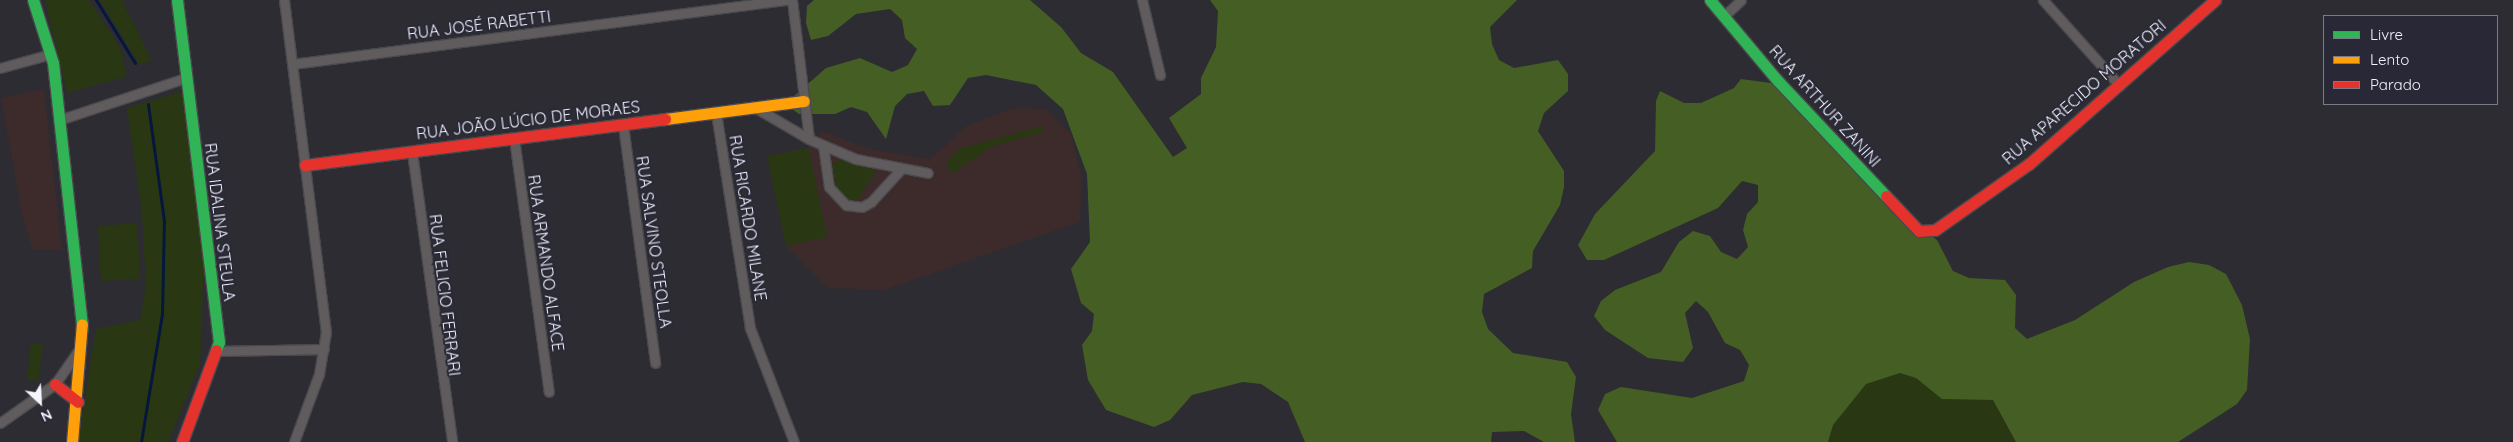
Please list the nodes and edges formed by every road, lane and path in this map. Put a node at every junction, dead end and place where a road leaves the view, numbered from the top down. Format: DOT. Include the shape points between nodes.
graph roads {
  1 [pos="33,0"];
  2 [pos="177,0"];
  3 [pos="284,0"];
  4 [pos="790,0"];
  5 [pos="1142,0"];
  6 [pos="1710,0"];
  7 [pos="1742,0"];
  8 [pos="2043,0"];
  9 [pos="2215,0"];
  10 [pos="1724,16"];
  11 [pos="51,54"];
  12 [pos="293,64"];
  13 [pos="0,68"];
  14 [pos="1160,75"];
  15 [pos="185,78"];
  16 [pos="2120,86"];
  17 [pos="804,101"];
  18 [pos="756,108"];
  19 [pos="716,113"];
  20 [pos="59,120"];
  21 [pos="622,125"];
  22 [pos="514,138"];
  23 [pos="809,139"];
  24 [pos="823,145"];
  25 [pos="412,152"];
  26 [pos="305,165"];
  27 [pos="902,168"];
  28 [pos="928,173"];
  29 [pos="1919,230"];
  30 [pos="82,346"];
  31 [pos="324,349"];
  32 [pos="219,352"];
  33 [pos="655,363"];
  34 [pos="55,384"];
  35 [pos="549,392"];
  36 [pos="78,402"];
  37 [pos="0,423"];
  38 [pos="72,442"];
  39 [pos="182,442"];
  40 [pos="294,442"];
  41 [pos="452,442"];
  42 [pos="794,442"];
  1 -- 11 [label="street"];
  2 -- 15 [label="street, RUA IDALINA STEULA"];
  3 -- 12 [label="street"];
  4 -- 12 [label="street, RUA JOSÉ RABETTI"];
  4 -- 17 [label="street"];
  5 -- 14 [label="street"];
  6 -- 10 [label="street, RUA ARTHUR ZANINI"];
  7 -- 10 [label="street"];
  8 -- 16 [label="street"];
  9 -- 16 [label="street, RUA APARECIDO MORATORI"];
  10 -- 29 [label="street, RUA ARTHUR ZANINI" via="1778,81"];
  11 -- 13 [label="street"];
  11 -- 20 [label="street"];
  12 -- 26 [label="street"];
  15 -- 20 [label="street"];
  15 -- 32 [label="street, RUA IDALINA STEULA"];
  16 -- 29 [label="street, RUA APARECIDO MORATORI" via="2029,164 1935,230"];
  17 -- 18 [label="street, RUA JOÃO LÚCIO DE MORAES"];
  17 -- 23 [label="street"];
  18 -- 19 [label="street, RUA JOÃO LÚCIO DE MORAES"];
  18 -- 23 [label="street"];
  19 -- 21 [label="street, RUA JOÃO LÚCIO DE MORAES"];
  19 -- 42 [label="street, RUA RICARDO MILANE" via="750,328"];
  20 -- 30 [label="street" via="80,279"];
  21 -- 22 [label="street, RUA JOÃO LÚCIO DE MORAES"];
  21 -- 33 [label="street, RUA SALVINO STEOLLA"];
  22 -- 25 [label="street, RUA JOÃO LÚCIO DE MORAES"];
  22 -- 35 [label="street, RUA ARMANDO ALFACE"];
  23 -- 24 [label="street"];
  24 -- 27 [label="street" via="856,158"];
  24 -- 27 [label="street" via="829,187 846,205 862,207 871,202"];
  25 -- 26 [label="street, RUA JOÃO LÚCIO DE MORAES"];
  25 -- 41 [label="street, RUA FELICIO FERRARI"];
  26 -- 31 [label="street" via="326,332"];
  27 -- 28 [label="street"];
  30 -- 34 [label="street"];
  30 -- 36 [label="street"];
  31 -- 32 [label="street"];
  31 -- 40 [label="street" via="319,374"];
  32 -- 39 [label="street, RUA IDALINA STEULA"];
  34 -- 36 [label="street"];
  34 -- 37 [label="street"];
  36 -- 38 [label="street"];
}
